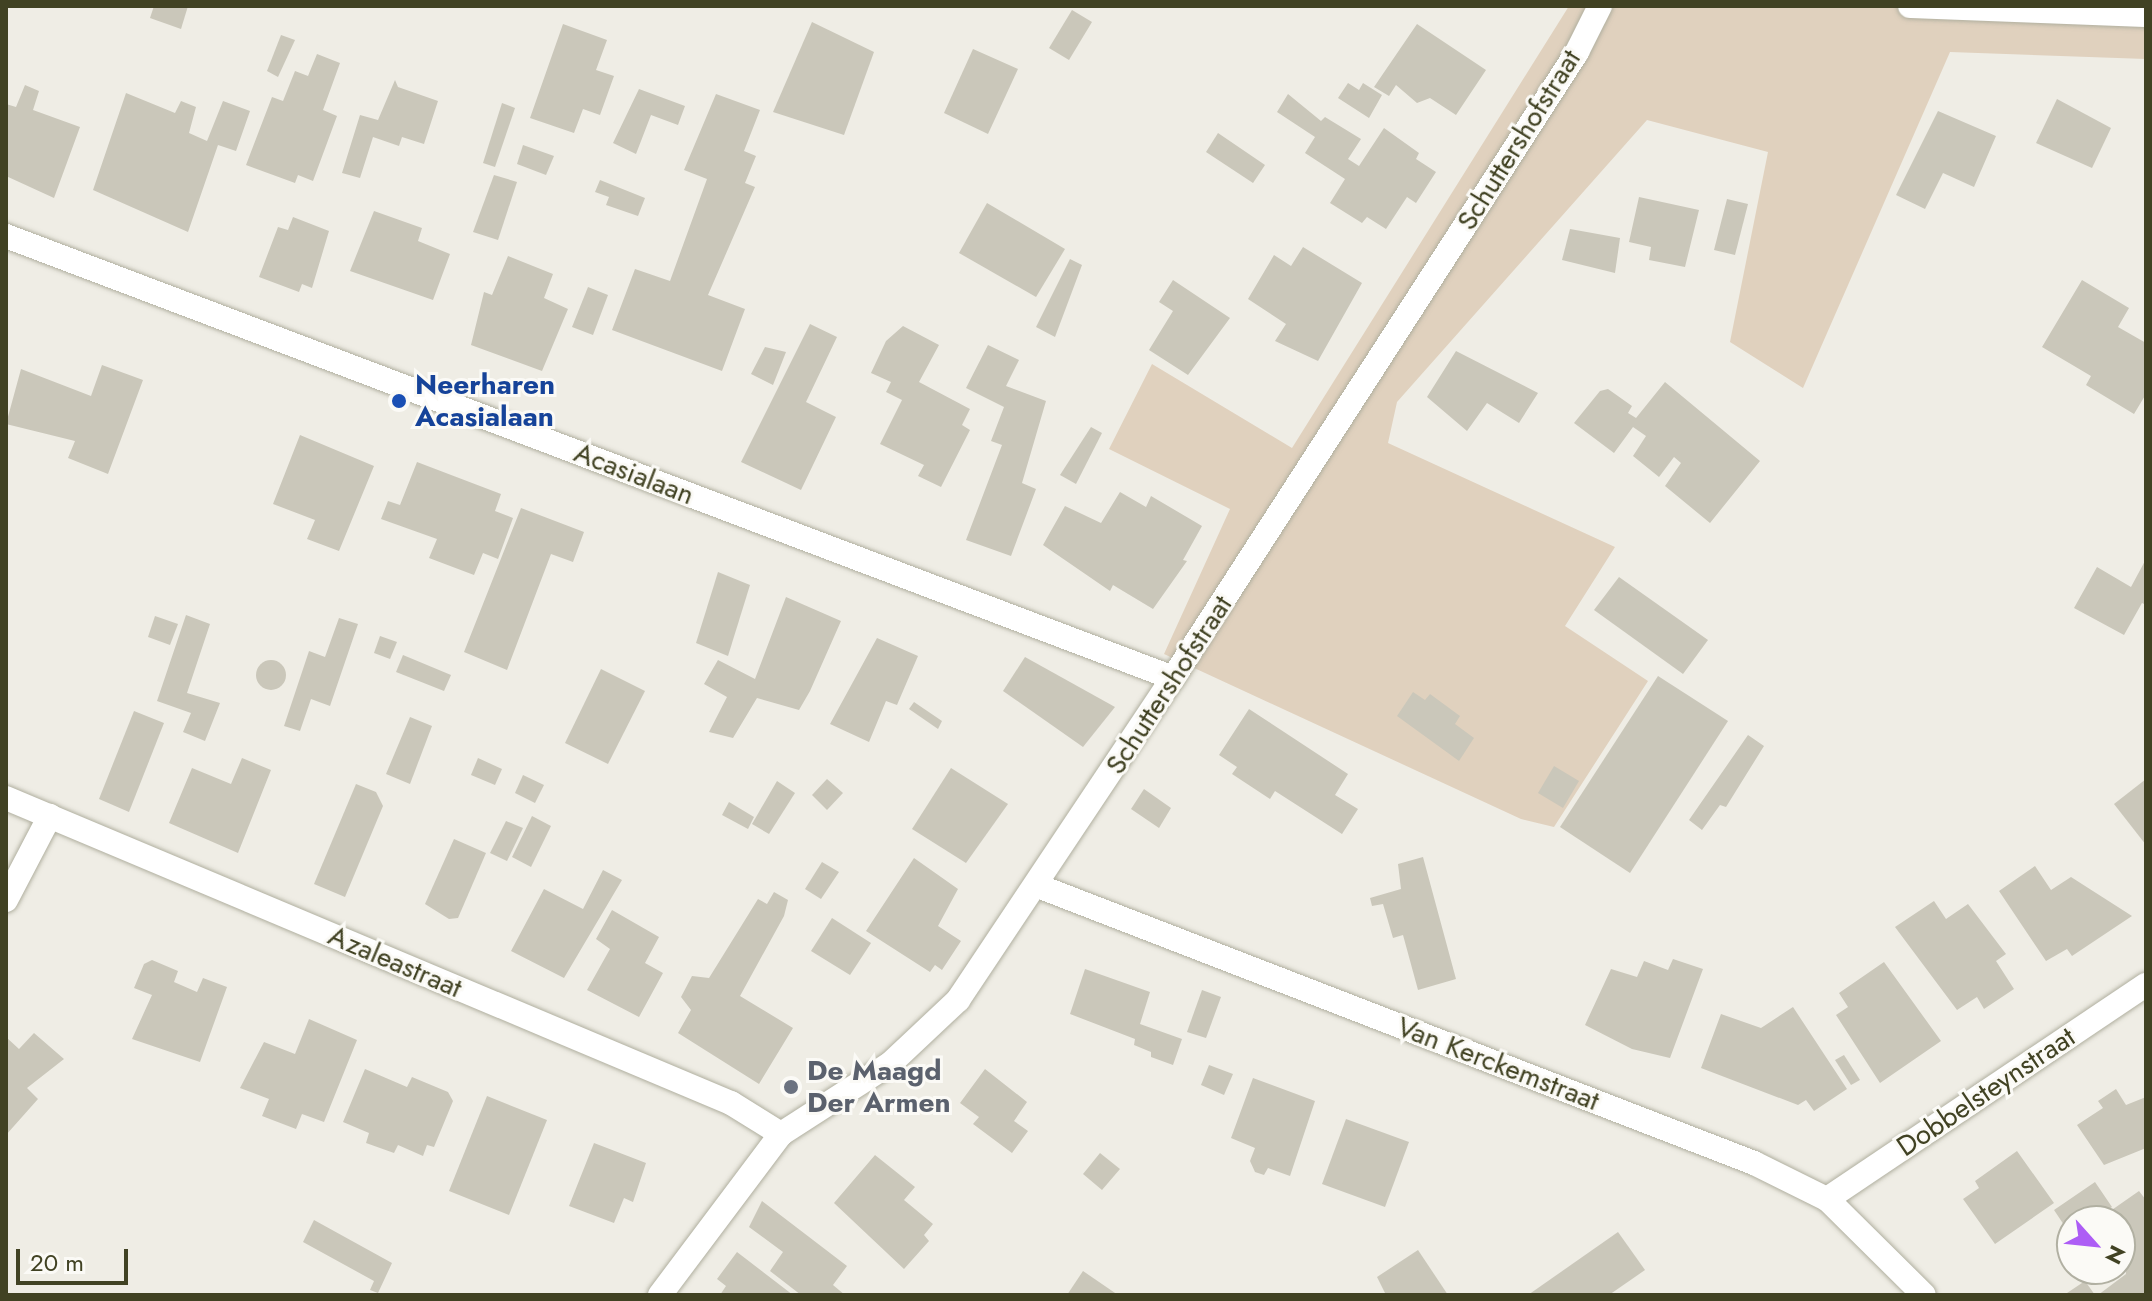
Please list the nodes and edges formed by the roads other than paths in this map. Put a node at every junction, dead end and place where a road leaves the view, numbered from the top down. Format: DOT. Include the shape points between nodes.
graph roads {
  1 [pos="1600,6"];
  2 [pos="1910,6"];
  3 [pos="2146,15"];
  4 [pos="6,236"];
  5 [pos="1173,678"];
  6 [pos="6,798"];
  7 [pos="50,816"];
  8 [pos="1038,886"];
  9 [pos="6,900"];
  10 [pos="2146,985"];
  11 [pos="781,1134"];
  12 [pos="1827,1199"];
  13 [pos="660,1295"];
  14 [pos="1924,1295"];
  1 -- 5 [label="street, Schuttershofstraat" via="1577,52"];
  2 -- 3 [label="street"];
  4 -- 5 [label="street, Acasialaan"];
  5 -- 8 [label="street, Schuttershofstraat"];
  6 -- 7 [label="street, Azaleastraat"];
  7 -- 9 [label="street"];
  7 -- 11 [label="street, Azaleastraat" via="731,1103"];
  8 -- 11 [label="street, Schuttershofstraat" via="958,1000 891,1063"];
  8 -- 12 [label="street, Van Kerckemstraat" via="1754,1163"];
  10 -- 12 [label="street, Dobbelsteynstraat"];
  11 -- 13 [label="street, Schuttershofstraat"];
  12 -- 14 [label="street, Van Kerckemstraat"];
}
